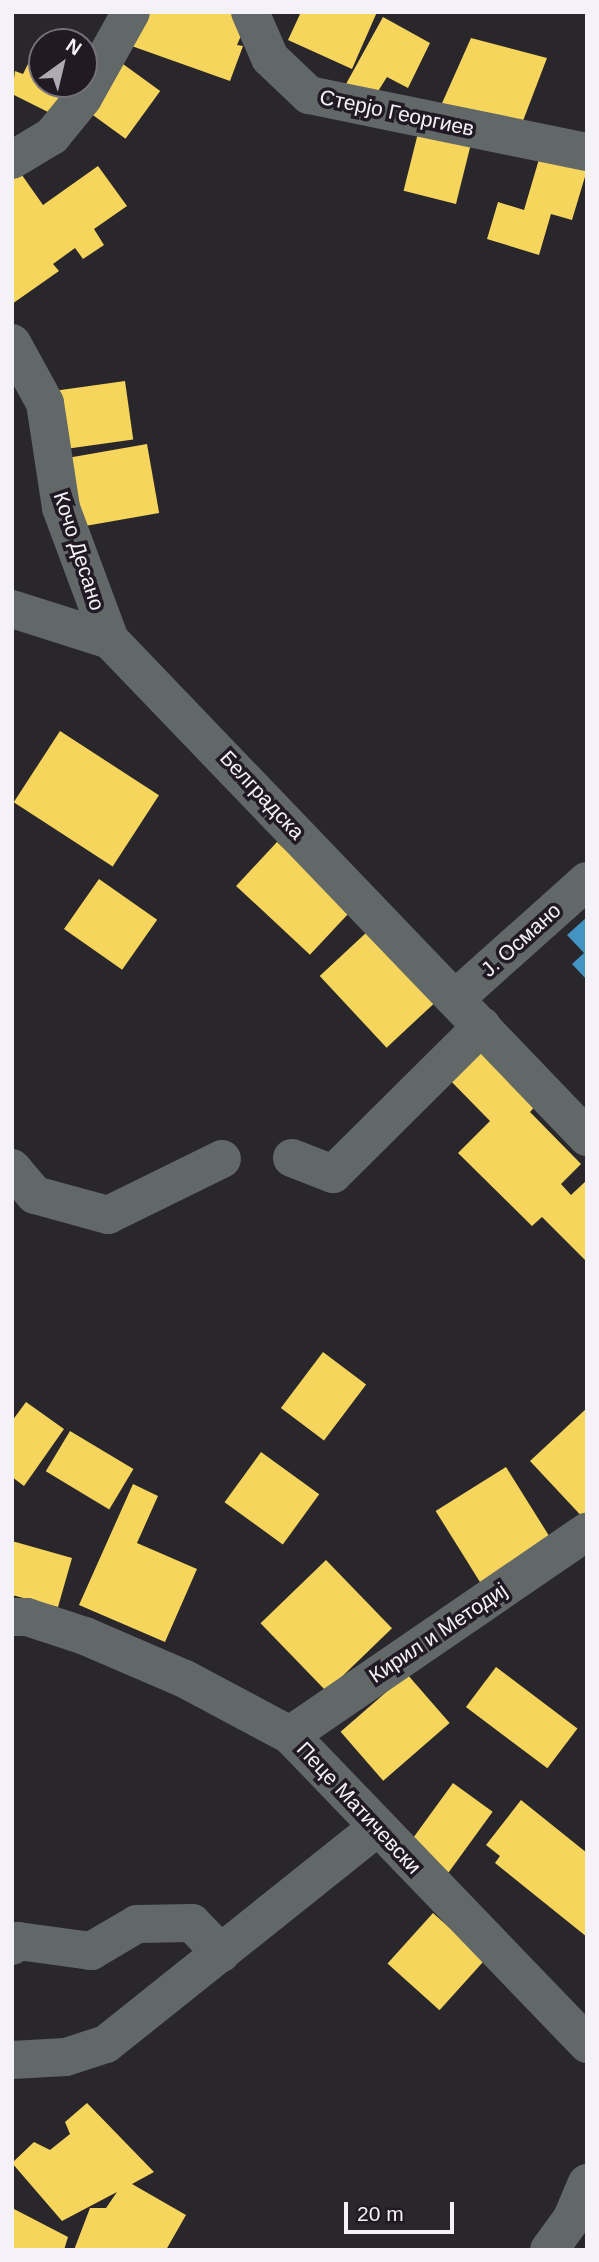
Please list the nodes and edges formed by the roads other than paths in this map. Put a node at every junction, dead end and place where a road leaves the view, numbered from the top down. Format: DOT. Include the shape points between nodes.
graph roads {
  1 [pos="131,12"];
  2 [pos="250,12"];
  3 [pos="587,152"];
  4 [pos="12,160"];
  5 [pos="12,343"];
  6 [pos="12,609"];
  7 [pos="110,640"];
  8 [pos="587,881"];
  9 [pos="455,999"];
  10 [pos="482,1026"];
  11 [pos="587,1137"];
  12 [pos="292,1158"];
  13 [pos="222,1159"];
  14 [pos="12,1168"];
  15 [pos="587,1532"];
  16 [pos="12,1617"];
  17 [pos="290,1735"];
  18 [pos="375,1829"];
  19 [pos="12,1946"];
  20 [pos="221,1952"];
  21 [pos="585,2047"];
  22 [pos="12,2060"];
  23 [pos="587,2183"];
  24 [pos="587,2224"];
  25 [pos="551,2250"];
  1 -- 4 [label="street" via="83,98 52,136"];
  2 -- 3 [label="street, Стерјо Георгиев" via="270,58 294,86 309,95"];
  5 -- 7 [label="street, Кочо Десано" via="45,403 61,508"];
  6 -- 7 [label="street, Белградска"];
  7 -- 9 [label="street, Белградска"];
  8 -- 9 [label="street, Ј. Османо"];
  9 -- 10 [label="street, Белградска"];
  10 -- 11 [label="street, Белградска"];
  10 -- 12 [label="street" via="333,1174"];
  13 -- 14 [label="street" via="108,1215 35,1195"];
  15 -- 17 [label="street, Кирил и Методиј"];
  16 -- 17 [label="street, Пеце Матичевски" via="27,1617 85,1636 184,1679"];
  17 -- 18 [label="street, Пеце Матичевски"];
  18 -- 20 [label="street"];
  18 -- 21 [label="street, Пеце Матичевски"];
  19 -- 20 [label="street" via="18,1941 90,1951 137,1924 192,1923"];
  20 -- 22 [label="street" via="106,2044 65,2057"];
  23 -- 25 [label="street"];
  24 -- 25 [label="street"];
}
